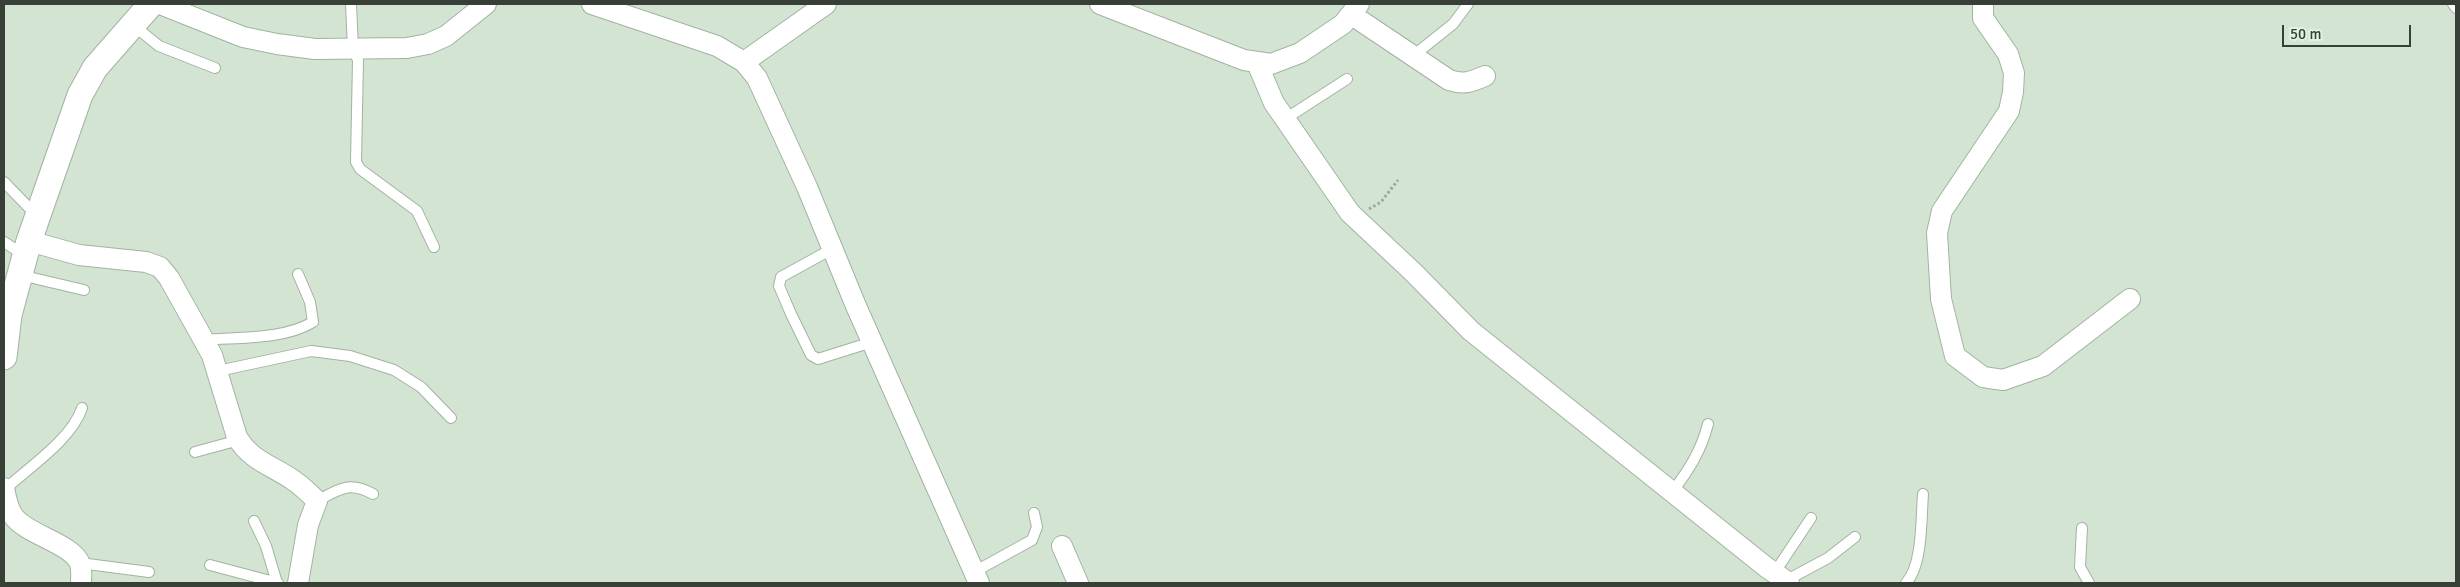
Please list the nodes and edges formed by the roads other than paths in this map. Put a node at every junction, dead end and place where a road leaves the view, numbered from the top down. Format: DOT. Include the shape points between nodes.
graph roads {
  1 [pos="151,4"];
  2 [pos="160,4"];
  3 [pos="351,4"];
  4 [pos="592,4"];
  5 [pos="826,4"];
  6 [pos="1100,4"];
  7 [pos="1468,4"];
  8 [pos="1983,4"];
  9 [pos="2453,4"];
  10 [pos="482,5"];
  11 [pos="2456,8"];
  12 [pos="1356,9"];
  13 [pos="133,25"];
  14 [pos="353,48"];
  15 [pos="1413,56"];
  16 [pos="744,62"];
  17 [pos="1257,63"];
  18 [pos="215,68"];
  19 [pos="1485,76"];
  20 [pos="1347,79"];
  21 [pos="1285,119"];
  22 [pos="4,182"];
  23 [pos="38,217"];
  24 [pos="4,242"];
  25 [pos="434,247"];
  26 [pos="832,249"];
  27 [pos="25,257"];
  28 [pos="298,274"];
  29 [pos="84,290"];
  30 [pos="2130,299"];
  31 [pos="204,340"];
  32 [pos="872,342"];
  33 [pos="4,357"];
  34 [pos="218,371"];
  35 [pos="82,408"];
  36 [pos="451,418"];
  37 [pos="1708,424"];
  38 [pos="239,440"];
  39 [pos="195,452"];
  40 [pos="4,489"];
  41 [pos="1672,492"];
  42 [pos="373,494"];
  43 [pos="1923,494"];
  44 [pos="317,501"];
  45 [pos="1034,513"];
  46 [pos="8,518"];
  47 [pos="1811,518"];
  48 [pos="254,521"];
  49 [pos="2082,528"];
  50 [pos="1855,537"];
  51 [pos="1062,546"];
  52 [pos="80,563"];
  53 [pos="210,565"];
  54 [pos="149,572"];
  55 [pos="977,578"];
  56 [pos="1784,578"];
  57 [pos="81,583"];
  58 [pos="277,583"];
  59 [pos="298,583"];
  60 [pos="1078,583"];
  61 [pos="1906,583"];
  62 [pos="2089,583"];
  1 -- 13 [label="street"];
  2 -- 14 [label="street" via="251,39 316,49"];
  3 -- 14 [label="lane"];
  4 -- 16 [label="street" via="717,46"];
  5 -- 16 [label="street"];
  6 -- 17 [label="street"];
  7 -- 15 [label="lane" via="1453,24"];
  8 -- 30 [label="street" via="1983,18 2008,54 2014,73 2013,92 2009,111 1942,211 1937,233 1941,299 1955,356 1984,377 2003,380 2043,366"];
  9 -- 11 [label="lane"];
  10 -- 14 [label="street" via="446,36 428,44 407,48"];
  12 -- 15 [label="street"];
  12 -- 17 [label="street" via="1300,53 1271,64"];
  13 -- 18 [label="lane" via="159,46"];
  13 -- 23 [label="street" via="87,81"];
  14 -- 25 [label="lane" via="358,60 356,162 360,169 417,211"];
  15 -- 19 [label="street" via="1460,84"];
  16 -- 26 [label="street" via="757,78"];
  17 -- 21 [label="street"];
  20 -- 21 [label="lane"];
  21 -- 41 [label="street" via="1353,218 1471,331"];
  22 -- 23 [label="lane"];
  23 -- 27 [label="street"];
  24 -- 27 [label="lane"];
  26 -- 32 [label="street"];
  26 -- 32 [label="lane" via="781,278 779,286 791,314 811,355 818,359"];
  27 -- 29 [label="lane"];
  27 -- 31 [label="street" via="79,255 146,262 160,267 170,278"];
  27 -- 33 [label="street" via="5,332"];
  28 -- 31 [label="lane" via="310,302 313,322 303,328 268,335"];
  31 -- 34 [label="street"];
  32 -- 55 [label="street"];
  34 -- 36 [label="lane" via="311,351 350,356 394,370 421,387"];
  34 -- 38 [label="street"];
  35 -- 40 [label="lane" via="70,430"];
  37 -- 41 [label="lane" via="1694,464"];
  38 -- 39 [label="lane"];
  38 -- 44 [label="street" via="254,458 291,479"];
  40 -- 46 [label="street"];
  41 -- 56 [label="street"];
  42 -- 44 [label="lane" via="361,487 342,487"];
  43 -- 61 [label="lane" via="1919,547 1911,578"];
  44 -- 59 [label="street" via="308,525"];
  45 -- 55 [label="lane" via="1036,527 1032,540"];
  46 -- 52 [label="street" via="72,554"];
  47 -- 56 [label="lane"];
  48 -- 58 [label="lane" via="266,546"];
  49 -- 62 [label="lane" via="2080,567"];
  50 -- 56 [label="lane" via="1828,558"];
  51 -- 60 [label="street"];
  52 -- 54 [label="lane"];
  52 -- 57 [label="street"];
  53 -- 58 [label="lane"];
}
